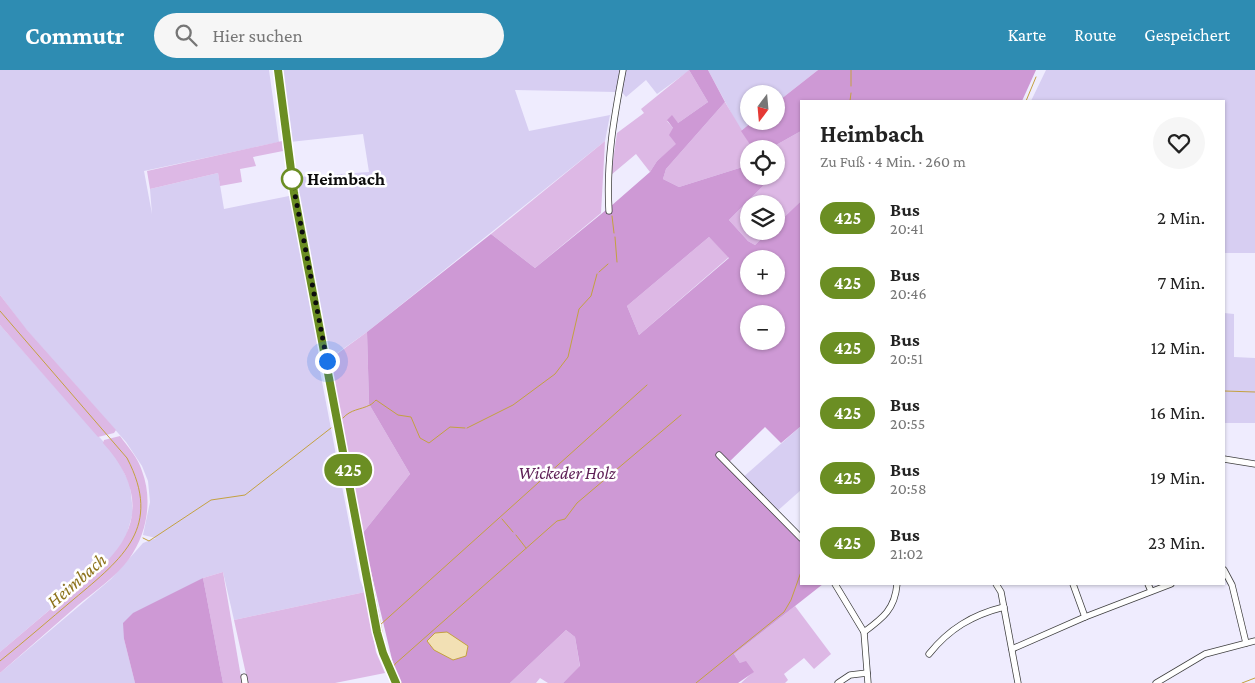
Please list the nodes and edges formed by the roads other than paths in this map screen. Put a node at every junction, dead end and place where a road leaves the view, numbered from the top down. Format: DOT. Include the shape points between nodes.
graph roads {
  1 [pos="278,70"];
  2 [pos="623,70"];
  3 [pos="609,211"];
  4 [pos="719,455"];
  5 [pos="1225,459"];
  6 [pos="1255,464"];
  7 [pos="800,537"];
  8 [pos="1225,572"];
  9 [pos="836,585"];
  10 [pos="897,585"];
  11 [pos="996,585"];
  12 [pos="1073,585"];
  13 [pos="1148,585"];
  14 [pos="1168,585"];
  15 [pos="1151,591"];
  16 [pos="1004,607"];
  17 [pos="1085,616"];
  18 [pos="864,632"];
  19 [pos="1255,641"];
  20 [pos="1246,643"];
  21 [pos="1012,649"];
  22 [pos="929,654"];
  23 [pos="867,673"];
  24 [pos="396,683"];
  25 [pos="838,683"];
  26 [pos="868,683"];
  27 [pos="1018,683"];
  28 [pos="1156,683"];
  1 -- 24 [label="street" via="297,206 377,632"];
  2 -- 3 [label="street" via="610,138"];
  4 -- 7 [label="street"];
  5 -- 6 [label="street"];
  8 -- 20 [label="street" via="1232,584"];
  9 -- 18 [label="street"];
  10 -- 18 [label="street" via="896,597 888,613"];
  11 -- 16 [label="street"];
  12 -- 17 [label="street"];
  13 -- 15 [label="street"];
  14 -- 15 [label="street"];
  15 -- 17 [label="street"];
  16 -- 21 [label="street"];
  16 -- 22 [label="street" via="973,616 937,643"];
  17 -- 21 [label="street"];
  18 -- 23 [label="street"];
  19 -- 20 [label="street"];
  20 -- 28 [label="street" via="1205,654"];
  21 -- 27 [label="street"];
  23 -- 25 [label="street" via="850,675"];
  23 -- 26 [label="street"];
}
